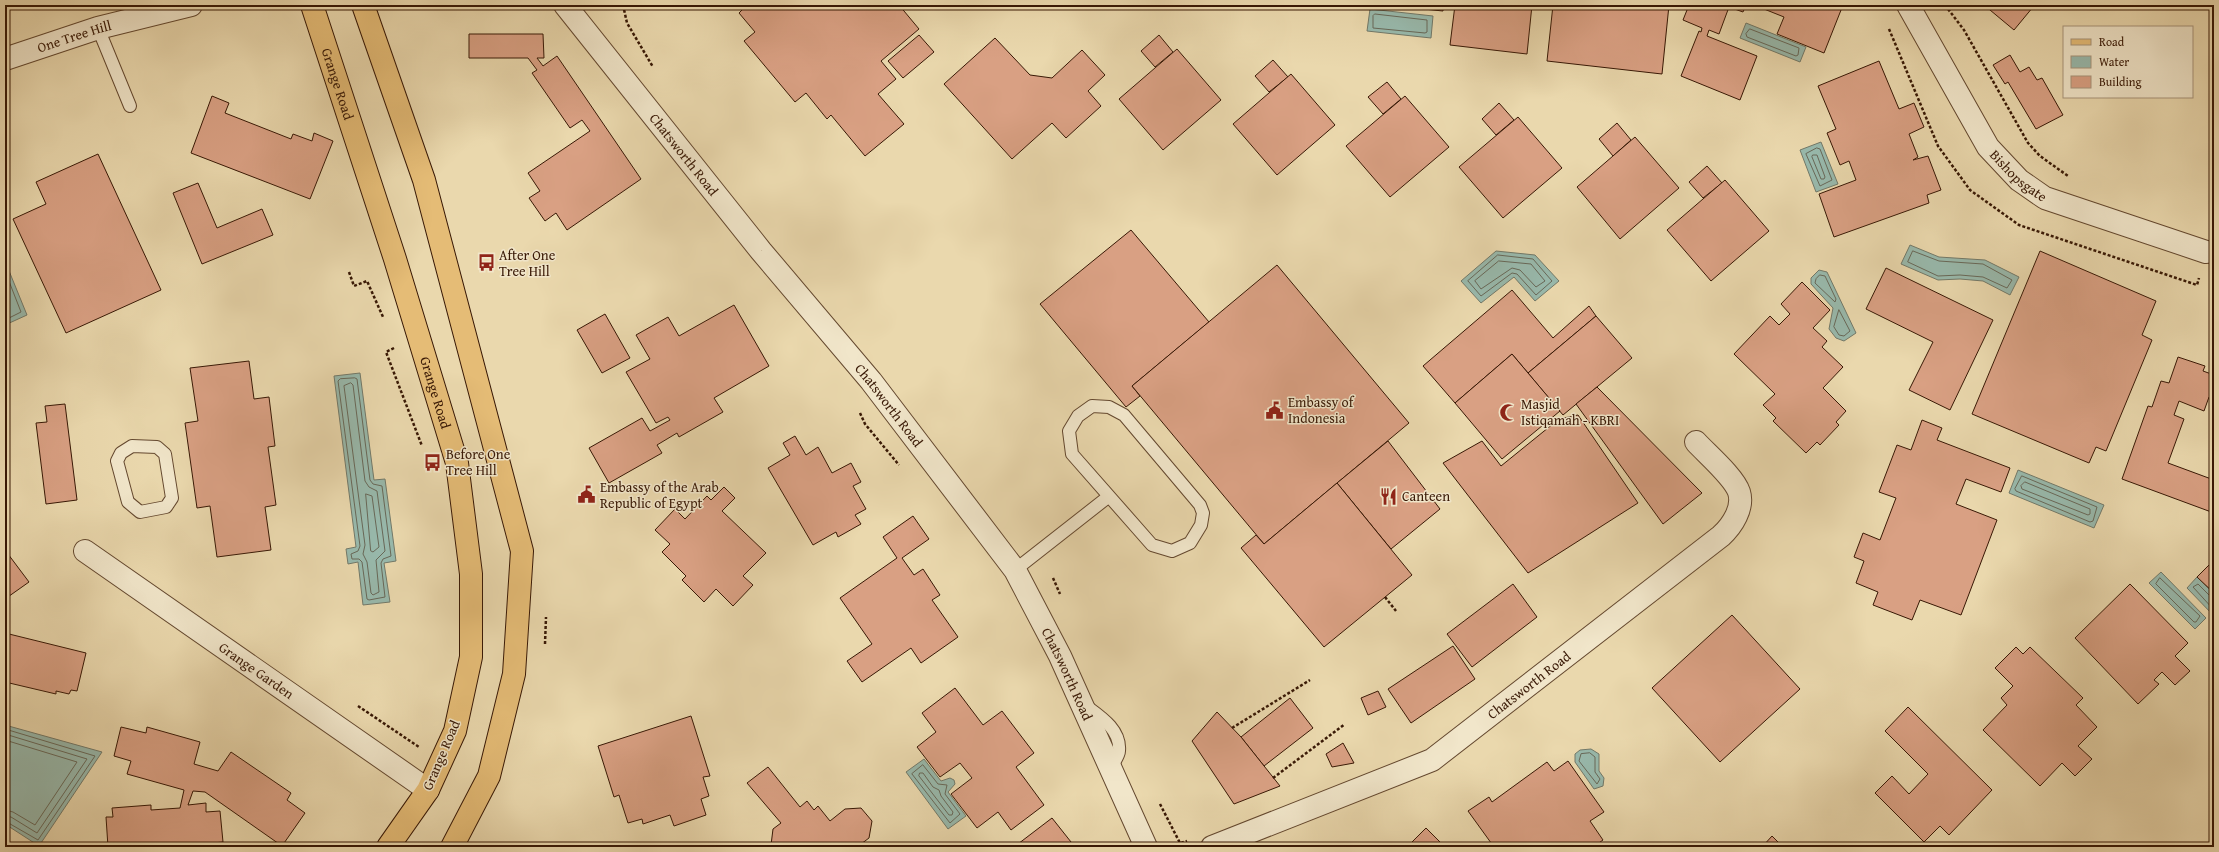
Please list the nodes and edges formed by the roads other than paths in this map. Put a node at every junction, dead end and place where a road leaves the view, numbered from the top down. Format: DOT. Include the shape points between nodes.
graph roads {
  1 [pos="191,5"];
  2 [pos="312,5"];
  3 [pos="363,5"];
  4 [pos="565,5"];
  5 [pos="587,5"];
  6 [pos="1908,5"];
  7 [pos="98,28"];
  8 [pos="584,28"];
  9 [pos="5,59"];
  10 [pos="130,106"];
  11 [pos="2206,252"];
  12 [pos="1696,442"];
  13 [pos="1108,497"];
  14 [pos="166,507"];
  15 [pos="85,551"];
  16 [pos="1015,570"];
  17 [pos="428,790"];
  18 [pos="388,847"];
  19 [pos="452,847"];
  20 [pos="1146,847"];
  21 [pos="1212,847"];
  1 -- 7 [label="street, One Tree Hill"];
  2 -- 17 [label="main road, Grange Road" via="395,259 457,463 471,574 470,657 455,731"];
  3 -- 19 [label="main road" via="424,180 522,551 514,674 489,776"];
  4 -- 8 [label="street, Chatsworth Road"];
  5 -- 8 [label="street"];
  6 -- 11 [label="street, Bishopsgate" via="1988,147 2019,180 2045,198"];
  7 -- 9 [label="street, One Tree Hill"];
  7 -- 10 [label="lane"];
  8 -- 16 [label="street, Chatsworth Road" via="761,251 871,381"];
  12 -- 21 [label="street, Chatsworth Road" via="1739,492 1738,510 1731,527 1721,536 1432,760"];
  13 -- 13 [label="lane" via="1072,454 1069,431 1078,416 1092,406 1109,407 1124,415 1200,505 1203,513 1202,525 1190,543 1172,551 1152,545"];
  13 -- 16 [label="lane"];
  14 -- 14 [label="lane" via="140,512 128,502 117,461 120,453 132,446 157,447 165,454 172,498"];
  15 -- 17 [label="street, Grange Garden"];
  16 -- 20 [label="street, Chatsworth Road" via="1060,656"];
  17 -- 18 [label="main road, Grange Road"];
}
